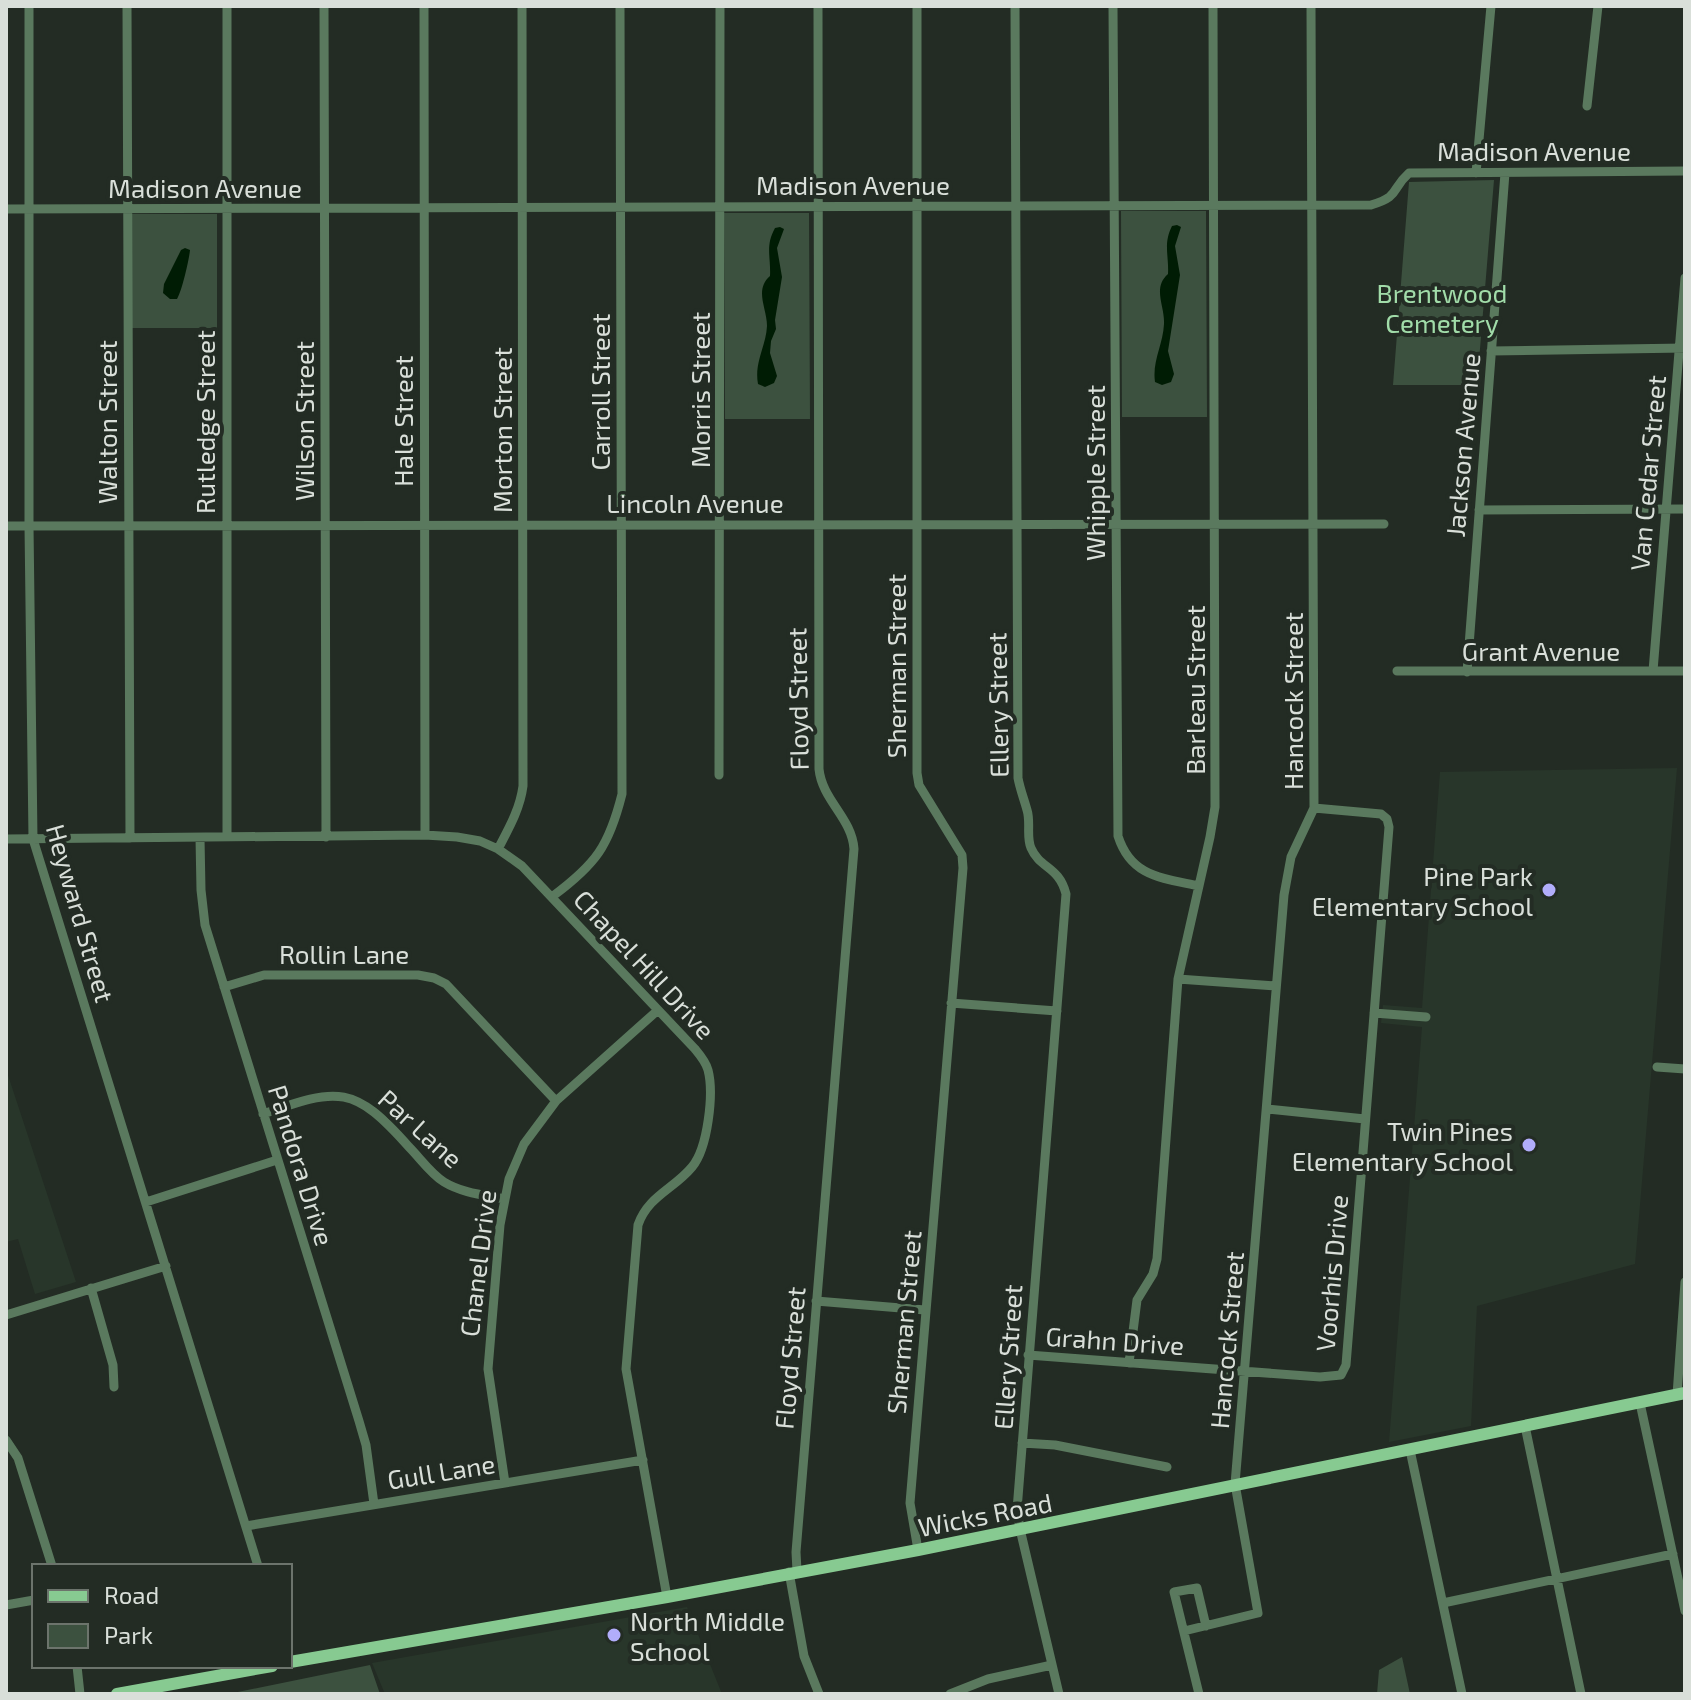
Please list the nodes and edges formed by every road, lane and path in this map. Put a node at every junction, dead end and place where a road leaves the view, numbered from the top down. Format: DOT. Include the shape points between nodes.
graph roads {
  1 [pos="29,6"];
  2 [pos="127,6"];
  3 [pos="227,6"];
  4 [pos="324,6"];
  5 [pos="424,6"];
  6 [pos="522,6"];
  7 [pos="620,6"];
  8 [pos="720,6"];
  9 [pos="818,6"];
  10 [pos="917,6"];
  11 [pos="1015,6"];
  12 [pos="1113,6"];
  13 [pos="1213,6"];
  14 [pos="1311,6"];
  15 [pos="1491,6"];
  16 [pos="1598,6"];
  17 [pos="1587,106"];
  18 [pos="1685,171"];
  19 [pos="1476,173"];
  20 [pos="1505,173"];
  21 [pos="917,205"];
  22 [pos="1017,205"];
  23 [pos="1115,205"];
  24 [pos="1214,205"];
  25 [pos="1312,205"];
  26 [pos="721,207"];
  27 [pos="820,207"];
  28 [pos="128,208"];
  29 [pos="523,208"];
  30 [pos="622,208"];
  31 [pos="6,209"];
  32 [pos="28,209"];
  33 [pos="227,209"];
  34 [pos="325,209"];
  35 [pos="425,209"];
  36 [pos="1685,278"];
  37 [pos="1682,348"];
  38 [pos="1491,351"];
  39 [pos="1666,509"];
  40 [pos="1685,509"];
  41 [pos="1479,510"];
  42 [pos="917,523"];
  43 [pos="1314,523"];
  44 [pos="720,524"];
  45 [pos="818,524"];
  46 [pos="1017,524"];
  47 [pos="1116,524"];
  48 [pos="1215,524"];
  49 [pos="1384,524"];
  50 [pos="325,525"];
  51 [pos="522,525"];
  52 [pos="621,525"];
  53 [pos="6,526"];
  54 [pos="29,526"];
  55 [pos="128,526"];
  56 [pos="226,526"];
  57 [pos="424,526"];
  58 [pos="1397,671"];
  59 [pos="1653,671"];
  60 [pos="1685,671"];
  61 [pos="1467,672"];
  62 [pos="719,775"];
  63 [pos="1314,808"];
  64 [pos="425,835"];
  65 [pos="227,837"];
  66 [pos="326,837"];
  67 [pos="130,838"];
  68 [pos="200,838"];
  69 [pos="6,839"];
  70 [pos="33,839"];
  71 [pos="498,849"];
  72 [pos="1199,886"];
  73 [pos="553,896"];
  74 [pos="1178,979"];
  75 [pos="1276,986"];
  76 [pos="224,987"];
  77 [pos="951,1003"];
  78 [pos="658,1010"];
  79 [pos="1057,1011"];
  80 [pos="1374,1013"];
  81 [pos="1426,1017"];
  82 [pos="1657,1067"];
  83 [pos="1685,1069"];
  84 [pos="556,1101"];
  85 [pos="1267,1109"];
  86 [pos="263,1114"];
  87 [pos="1365,1119"];
  88 [pos="277,1160"];
  89 [pos="504,1199"];
  90 [pos="146,1202"];
  91 [pos="166,1266"];
  92 [pos="1685,1282"];
  93 [pos="91,1288"];
  94 [pos="816,1301"];
  95 [pos="925,1310"];
  96 [pos="6,1315"];
  97 [pos="1028,1355"];
  98 [pos="1129,1363"];
  99 [pos="1245,1371"];
  100 [pos="1341,1375"];
  101 [pos="114,1387"];
  102 [pos="1681,1394"];
  103 [pos="1640,1403"];
  104 [pos="1525,1426"];
  105 [pos="6,1440"];
  106 [pos="1022,1443"];
  107 [pos="1410,1450"];
  108 [pos="643,1460"];
  109 [pos="1167,1467"];
  110 [pos="505,1483"];
  111 [pos="1235,1484"];
  112 [pos="374,1504"];
  113 [pos="246,1526"];
  114 [pos="1020,1529"];
  115 [pos="918,1550"];
  116 [pos="1673,1554"];
  117 [pos="51,1564"];
  118 [pos="257,1564"];
  119 [pos="793,1572"];
  120 [pos="1557,1579"];
  121 [pos="667,1597"];
  122 [pos="32,1600"];
  123 [pos="1443,1603"];
  124 [pos="6,1605"];
  125 [pos="1685,1611"];
  126 [pos="1206,1626"];
  127 [pos="1184,1631"];
  128 [pos="292,1662"];
  129 [pos="1052,1665"];
  130 [pos="77,1668"];
  131 [pos="264,1668"];
  132 [pos="184,1688"];
  133 [pos="80,1694"];
  134 [pos="117,1694"];
  135 [pos="819,1694"];
  136 [pos="950,1694"];
  137 [pos="1059,1694"];
  138 [pos="1199,1694"];
  139 [pos="1462,1694"];
  140 [pos="1581,1694"];
  1 -- 32 [label="street, Heyward Street"];
  2 -- 28 [label="street, Walton Street"];
  3 -- 33 [label="street, Rutledge Street"];
  4 -- 34 [label="street, Wilson Street"];
  5 -- 35 [label="street, Hale Street"];
  6 -- 29 [label="street, Morton Street"];
  7 -- 30 [label="street, Carroll Street"];
  8 -- 26 [label="street, Morris Street"];
  9 -- 27 [label="street, Floyd Street"];
  10 -- 21 [label="street, Sherman Street"];
  11 -- 22 [label="street, Ellery Street"];
  12 -- 23 [label="street, Whipple Street"];
  13 -- 24 [label="street, Barleau Street"];
  14 -- 25 [label="street, Hancock Street"];
  15 -- 19 [label="street"];
  16 -- 17 [label="street"];
  18 -- 20 [label="street, Madison Avenue"];
  19 -- 20 [label="street, Madison Avenue"];
  19 -- 25 [label="street, Madison Avenue" via="1409,173 1387,200"];
  20 -- 38 [label="street, Jackson Avenue"];
  21 -- 22 [label="street, Madison Avenue"];
  21 -- 27 [label="street, Madison Avenue"];
  21 -- 42 [label="street, Sherman Street"];
  22 -- 23 [label="street, Madison Avenue"];
  22 -- 46 [label="street, Ellery Street"];
  23 -- 24 [label="street, Madison Avenue"];
  23 -- 47 [label="street, Whipple Street"];
  24 -- 25 [label="street, Madison Avenue"];
  24 -- 48 [label="street, Barleau Street"];
  25 -- 43 [label="street, Hancock Street"];
  26 -- 27 [label="street, Madison Avenue"];
  26 -- 30 [label="street, Madison Avenue"];
  26 -- 44 [label="street, Morris Street"];
  27 -- 45 [label="street, Floyd Street"];
  28 -- 32 [label="street, Madison Avenue"];
  28 -- 33 [label="street, Madison Avenue"];
  28 -- 55 [label="street, Walton Street"];
  29 -- 30 [label="street, Madison Avenue"];
  29 -- 35 [label="street, Madison Avenue"];
  29 -- 51 [label="street, Morton Street"];
  30 -- 52 [label="street, Carroll Street"];
  31 -- 32 [label="street, Madison Avenue"];
  32 -- 54 [label="street, Heyward Street"];
  33 -- 34 [label="street, Madison Avenue"];
  33 -- 56 [label="street, Rutledge Street"];
  34 -- 35 [label="street, Madison Avenue"];
  34 -- 50 [label="street, Wilson Street"];
  35 -- 57 [label="street, Hale Street"];
  36 -- 37 [label="street, Van Cedar Street"];
  37 -- 38 [label="street"];
  37 -- 39 [label="street, Van Cedar Street"];
  38 -- 41 [label="street, Jackson Avenue"];
  39 -- 40 [label="street"];
  39 -- 41 [label="street"];
  39 -- 59 [label="street, Van Cedar Street"];
  41 -- 61 [label="street, Jackson Avenue"];
  42 -- 45 [label="street, Lincoln Avenue"];
  42 -- 46 [label="street, Lincoln Avenue"];
  42 -- 77 [label="street, Sherman Street" via="917,773 919,785 962,855"];
  43 -- 48 [label="street, Lincoln Avenue"];
  43 -- 49 [label="street, Lincoln Avenue"];
  43 -- 63 [label="street, Hancock Street"];
  44 -- 45 [label="street, Lincoln Avenue"];
  44 -- 52 [label="street, Lincoln Avenue"];
  44 -- 62 [label="street, Morris Street"];
  45 -- 94 [label="street, Floyd Street" via="820,782 849,827 854,849"];
  46 -- 47 [label="street, Lincoln Avenue"];
  46 -- 79 [label="street, Ellery Street" via="1018,778 1031,848 1057,872 1066,894"];
  47 -- 48 [label="street, Lincoln Avenue"];
  47 -- 72 [label="street, Whipple Street" via="1118,836 1122,852 1146,873"];
  48 -- 72 [label="street, Barleau Street" via="1215,807"];
  50 -- 56 [label="street, Lincoln Avenue"];
  50 -- 57 [label="street, Lincoln Avenue"];
  50 -- 66 [label="street, Wilson Street"];
  51 -- 52 [label="street, Lincoln Avenue"];
  51 -- 57 [label="street, Lincoln Avenue"];
  51 -- 71 [label="street, Morton Street" via="523,786 514,820"];
  52 -- 73 [label="street, Carroll Street" via="622,794 614,825 596,858"];
  53 -- 54 [label="street, Lincoln Avenue"];
  54 -- 55 [label="street, Lincoln Avenue"];
  54 -- 70 [label="street, Heyward Street"];
  55 -- 56 [label="street, Lincoln Avenue"];
  55 -- 67 [label="street, Walton Street"];
  56 -- 65 [label="street, Rutledge Street"];
  57 -- 64 [label="street, Hale Street"];
  58 -- 61 [label="street, Grant Avenue"];
  59 -- 60 [label="street, Grant Avenue"];
  59 -- 61 [label="street, Grant Avenue"];
  63 -- 75 [label="street, Hancock Street" via="1287,873"];
  63 -- 80 [label="street, Voorhis Drive" via="1381,814 1387,819"];
  64 -- 66 [label="street, Chapel Hill Drive"];
  64 -- 71 [label="street, Chapel Hill Drive" via="457,837"];
  65 -- 66 [label="street, Chapel Hill Drive"];
  65 -- 68 [label="street, Chapel Hill Drive"];
  67 -- 68 [label="street, Chapel Hill Drive"];
  67 -- 70 [label="street, Chapel Hill Drive"];
  68 -- 76 [label="street, Pandora Drive" via="202,907"];
  69 -- 70 [label="street, Chapel Hill Drive"];
  70 -- 90 [label="street, Heyward Street"];
  71 -- 73 [label="street, Chapel Hill Drive"];
  72 -- 74 [label="street, Barleau Street"];
  73 -- 78 [label="street, Chapel Hill Drive"];
  74 -- 75 [label="street"];
  74 -- 98 [label="street, Barleau Street" via="1157,1259 1137,1300"];
  75 -- 85 [label="street, Hancock Street"];
  76 -- 84 [label="street, Rollin Lane" via="264,975 434,978 464,1002"];
  76 -- 86 [label="street, Pandora Drive"];
  77 -- 79 [label="street"];
  77 -- 95 [label="street, Sherman Street"];
  78 -- 84 [label="street, Chanel Drive"];
  78 -- 108 [label="street, Chapel Hill Drive" via="695,1049 710,1079 703,1150 692,1168 650,1202 638,1225 626,1369"];
  79 -- 97 [label="street, Ellery Street"];
  80 -- 81 [label="street"];
  80 -- 87 [label="street, Voorhis Drive"];
  82 -- 83 [label="street"];
  84 -- 89 [label="street, Chanel Drive" via="524,1144"];
  85 -- 87 [label="street"];
  85 -- 99 [label="street, Hancock Street"];
  86 -- 88 [label="street, Pandora Drive"];
  86 -- 89 [label="street, Par Lane" via="314,1097 351,1098 385,1120 442,1181"];
  87 -- 100 [label="street, Voorhis Drive" via="1346,1365"];
  88 -- 90 [label="street"];
  88 -- 112 [label="street, Pandora Drive" via="366,1445"];
  89 -- 110 [label="street, Chanel Drive" via="488,1369"];
  90 -- 91 [label="street, Heyward Street"];
  91 -- 93 [label="street"];
  91 -- 113 [label="street, Heyward Street"];
  92 -- 102 [label="street"];
  93 -- 96 [label="street"];
  93 -- 101 [label="street" via="113,1365"];
  94 -- 95 [label="street"];
  94 -- 119 [label="street, Floyd Street"];
  95 -- 115 [label="street, Sherman Street" via="910,1503"];
  97 -- 98 [label="street, Grahn Drive"];
  97 -- 106 [label="street, Ellery Street"];
  98 -- 99 [label="street, Grahn Drive"];
  99 -- 100 [label="street, Grahn Drive"];
  99 -- 111 [label="street, Hancock Street"];
  102 -- 103 [label="main road, Wicks Road"];
  103 -- 104 [label="main road, Wicks Road"];
  103 -- 116 [label="street"];
  104 -- 107 [label="main road, Wicks Road"];
  104 -- 120 [label="street"];
  105 -- 117 [label="street" via="18,1458"];
  106 -- 109 [label="street"];
  106 -- 114 [label="street, Ellery Street"];
  107 -- 111 [label="main road, Wicks Road"];
  107 -- 123 [label="street"];
  108 -- 110 [label="street, Gull Lane"];
  108 -- 121 [label="street, Chapel Hill Drive"];
  110 -- 112 [label="street, Gull Lane"];
  111 -- 114 [label="main road, Wicks Road"];
  111 -- 126 [label="street, Hancock Street" via="1258,1613"];
  112 -- 113 [label="street, Gull Lane"];
  113 -- 118 [label="street, Heyward Street"];
  114 -- 115 [label="main road, Wicks Road"];
  114 -- 129 [label="street, Ellery Street"];
  115 -- 119 [label="main road, Wicks Road"];
  116 -- 120 [label="street"];
  116 -- 125 [label="street"];
  119 -- 121 [label="main road, Wicks Road"];
  119 -- 135 [label="street, Floyd Street" via="804,1656"];
  120 -- 123 [label="street"];
  120 -- 140 [label="street"];
  121 -- 128 [label="main road, Wicks Road"];
  122 -- 124 [label="street"];
  123 -- 139 [label="street"];
  126 -- 127 [label="street"];
  126 -- 127 [label="street" via="1197,1588 1174,1592"];
  127 -- 138 [label="street"];
  129 -- 136 [label="street" via="988,1679"];
  129 -- 137 [label="street, Ellery Street"];
  130 -- 133 [label="street"];
  131 -- 132 [label="main road"];
  132 -- 134 [label="main road"];
}
